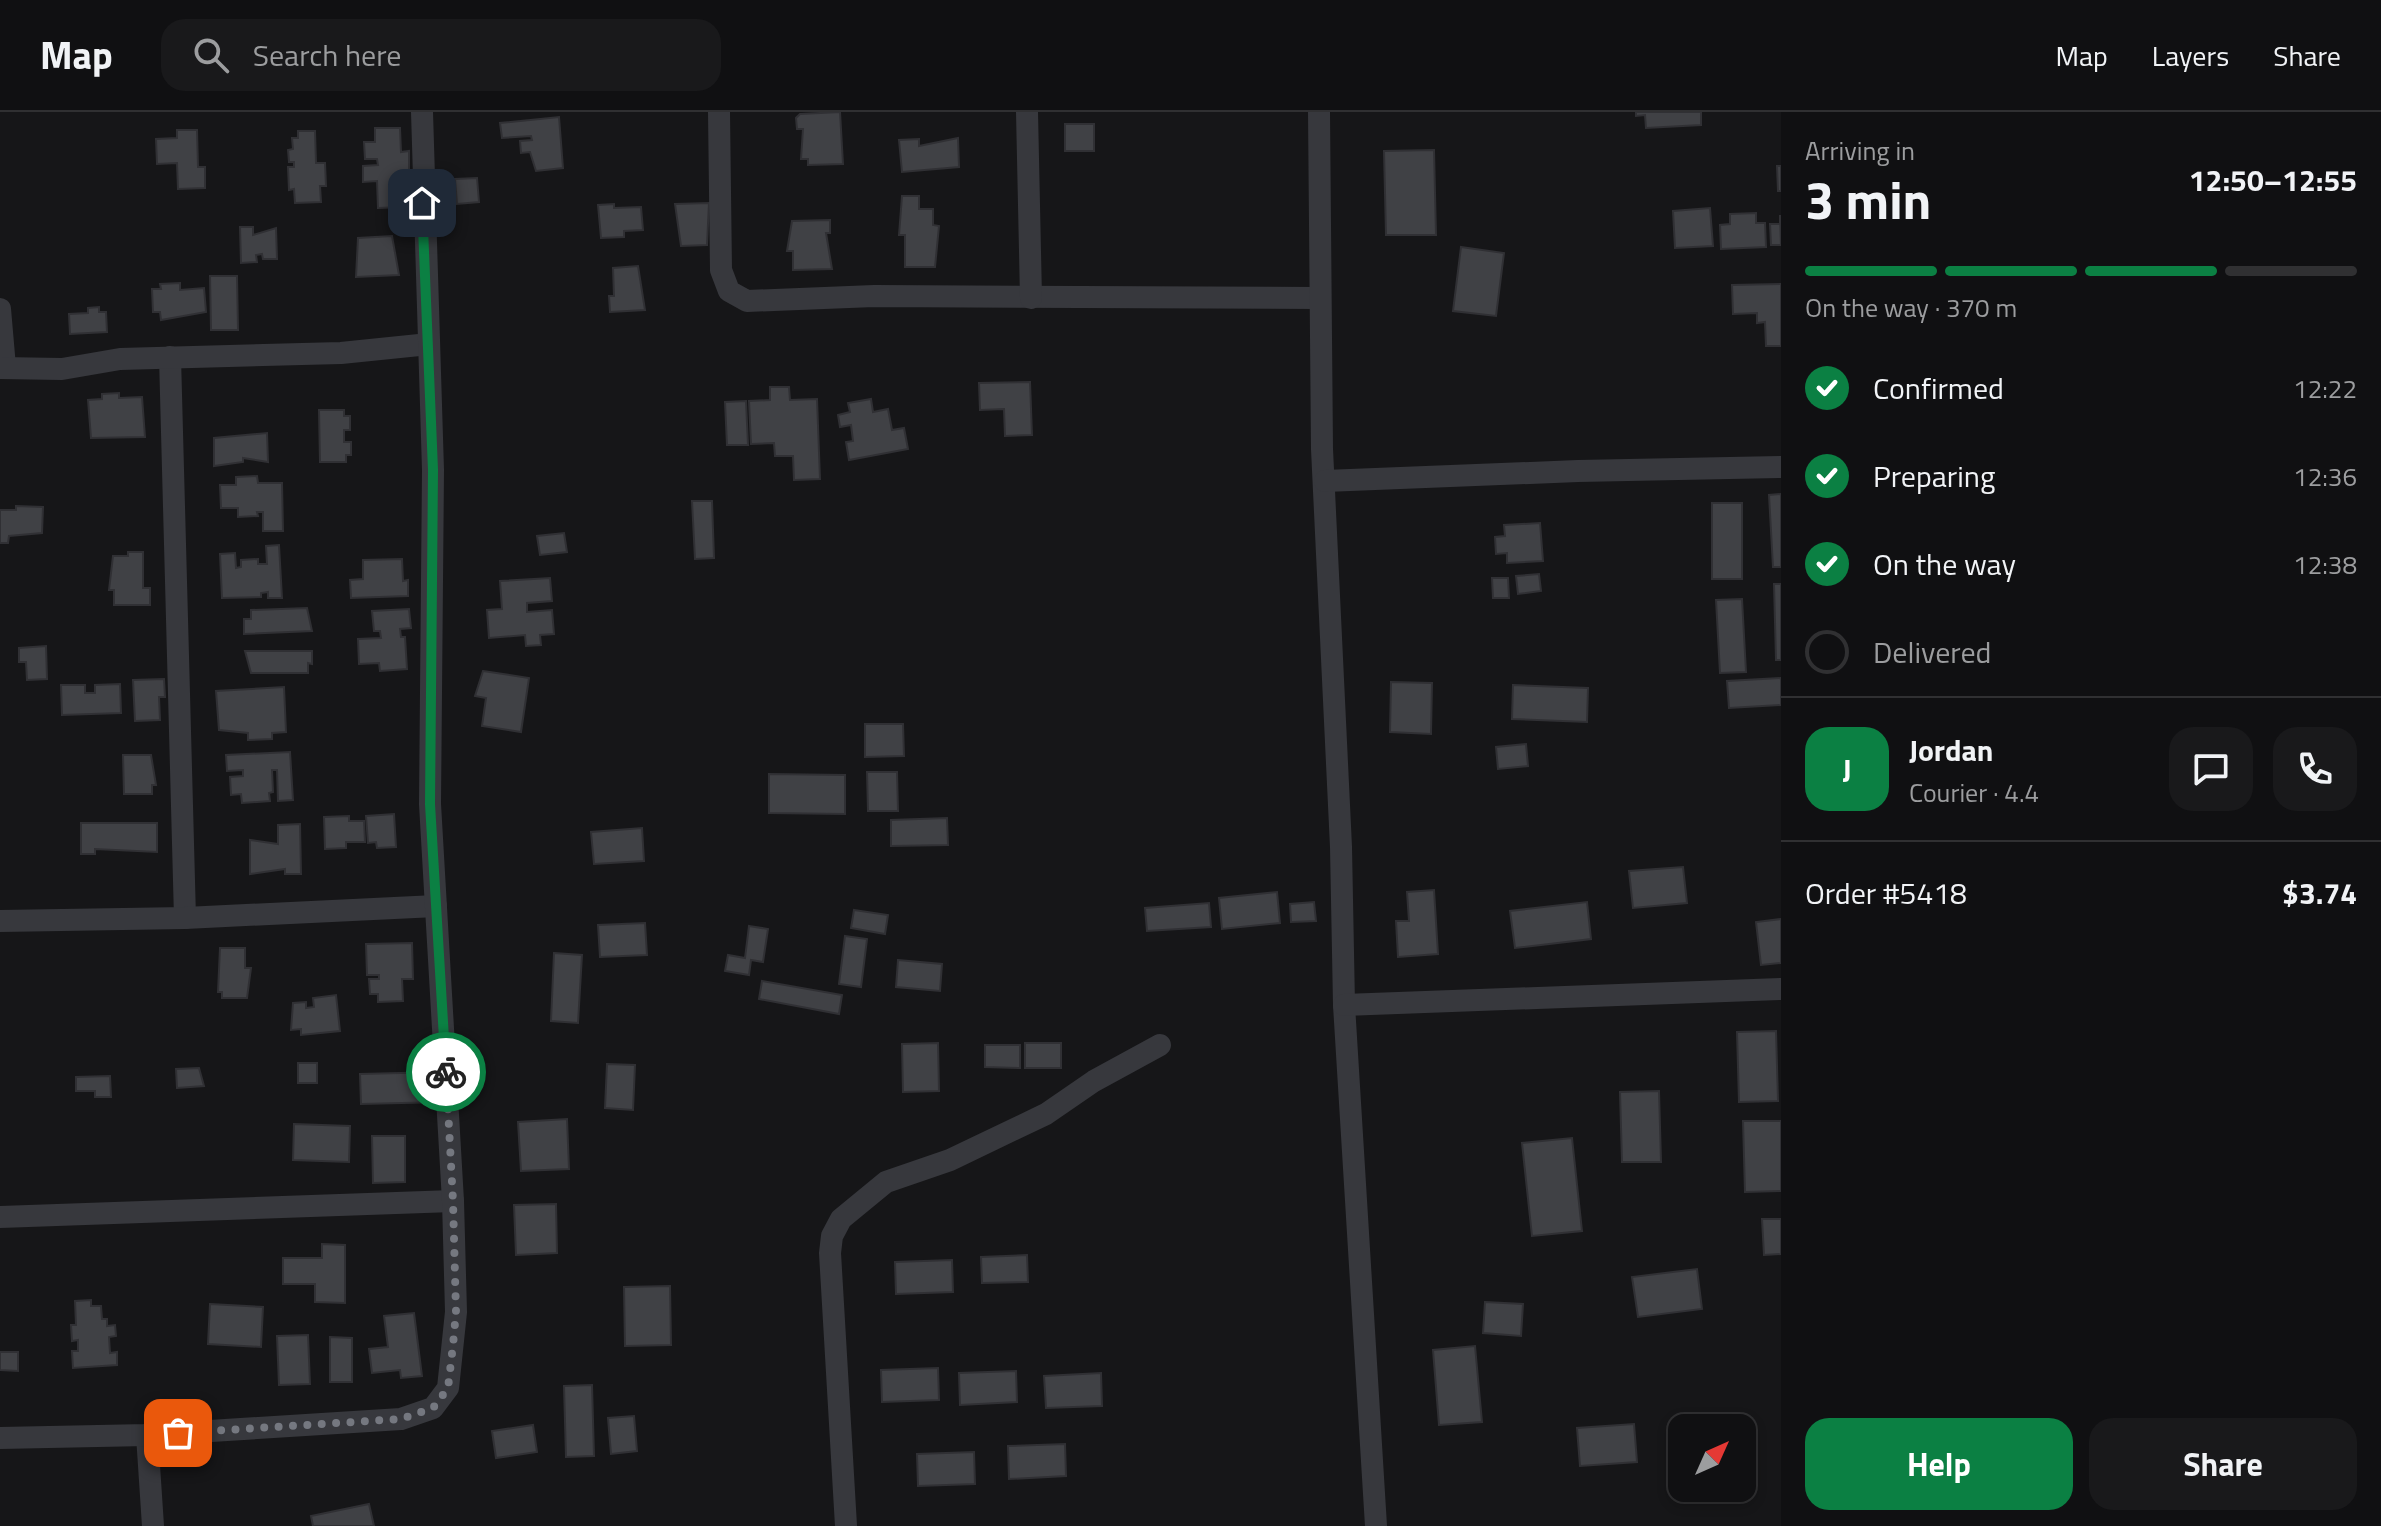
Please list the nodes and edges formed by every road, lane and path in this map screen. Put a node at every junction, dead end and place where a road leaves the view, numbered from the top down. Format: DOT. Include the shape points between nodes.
graph roads {
  1 [pos="422,112"];
  2 [pos="719,112"];
  3 [pos="1027,112"];
  4 [pos="1319,112"];
  5 [pos="1031,298"];
  6 [pos="1319,298"];
  7 [pos="0,309"];
  8 [pos="429,344"];
  9 [pos="170,357"];
  10 [pos="2,368"];
  11 [pos="1781,467"];
  12 [pos="1325,481"];
  13 [pos="436,906"];
  14 [pos="185,918"];
  15 [pos="0,921"];
  16 [pos="1781,989"];
  17 [pos="1344,1005"];
  18 [pos="1160,1045"];
  19 [pos="453,1201"];
  20 [pos="0,1217"];
  21 [pos="147,1435"];
  22 [pos="0,1438"];
  23 [pos="153,1526"];
  24 [pos="846,1526"];
  25 [pos="1376,1526"];
  1 -- 8 [label="street"];
  2 -- 5 [label="street" via="721,270 729,291 739,297"];
  3 -- 5 [label="street"];
  4 -- 6 [label="street"];
  5 -- 6 [label="street"];
  6 -- 12 [label="street"];
  7 -- 10 [label="street"];
  8 -- 9 [label="street" via="341,353"];
  8 -- 13 [label="street" via="430,804"];
  9 -- 10 [label="street" via="62,369"];
  9 -- 14 [label="street"];
  11 -- 12 [label="street"];
  12 -- 17 [label="street"];
  13 -- 14 [label="street"];
  13 -- 19 [label="street"];
  14 -- 15 [label="street"];
  16 -- 17 [label="street"];
  17 -- 25 [label="street"];
  18 -- 24 [label="street" via="1046,1114 950,1160 886,1182 841,1219 830,1253"];
  19 -- 20 [label="street"];
  19 -- 21 [label="street" via="453,1345 448,1388 433,1408 401,1419"];
  21 -- 22 [label="street"];
  21 -- 23 [label="street"];
}
